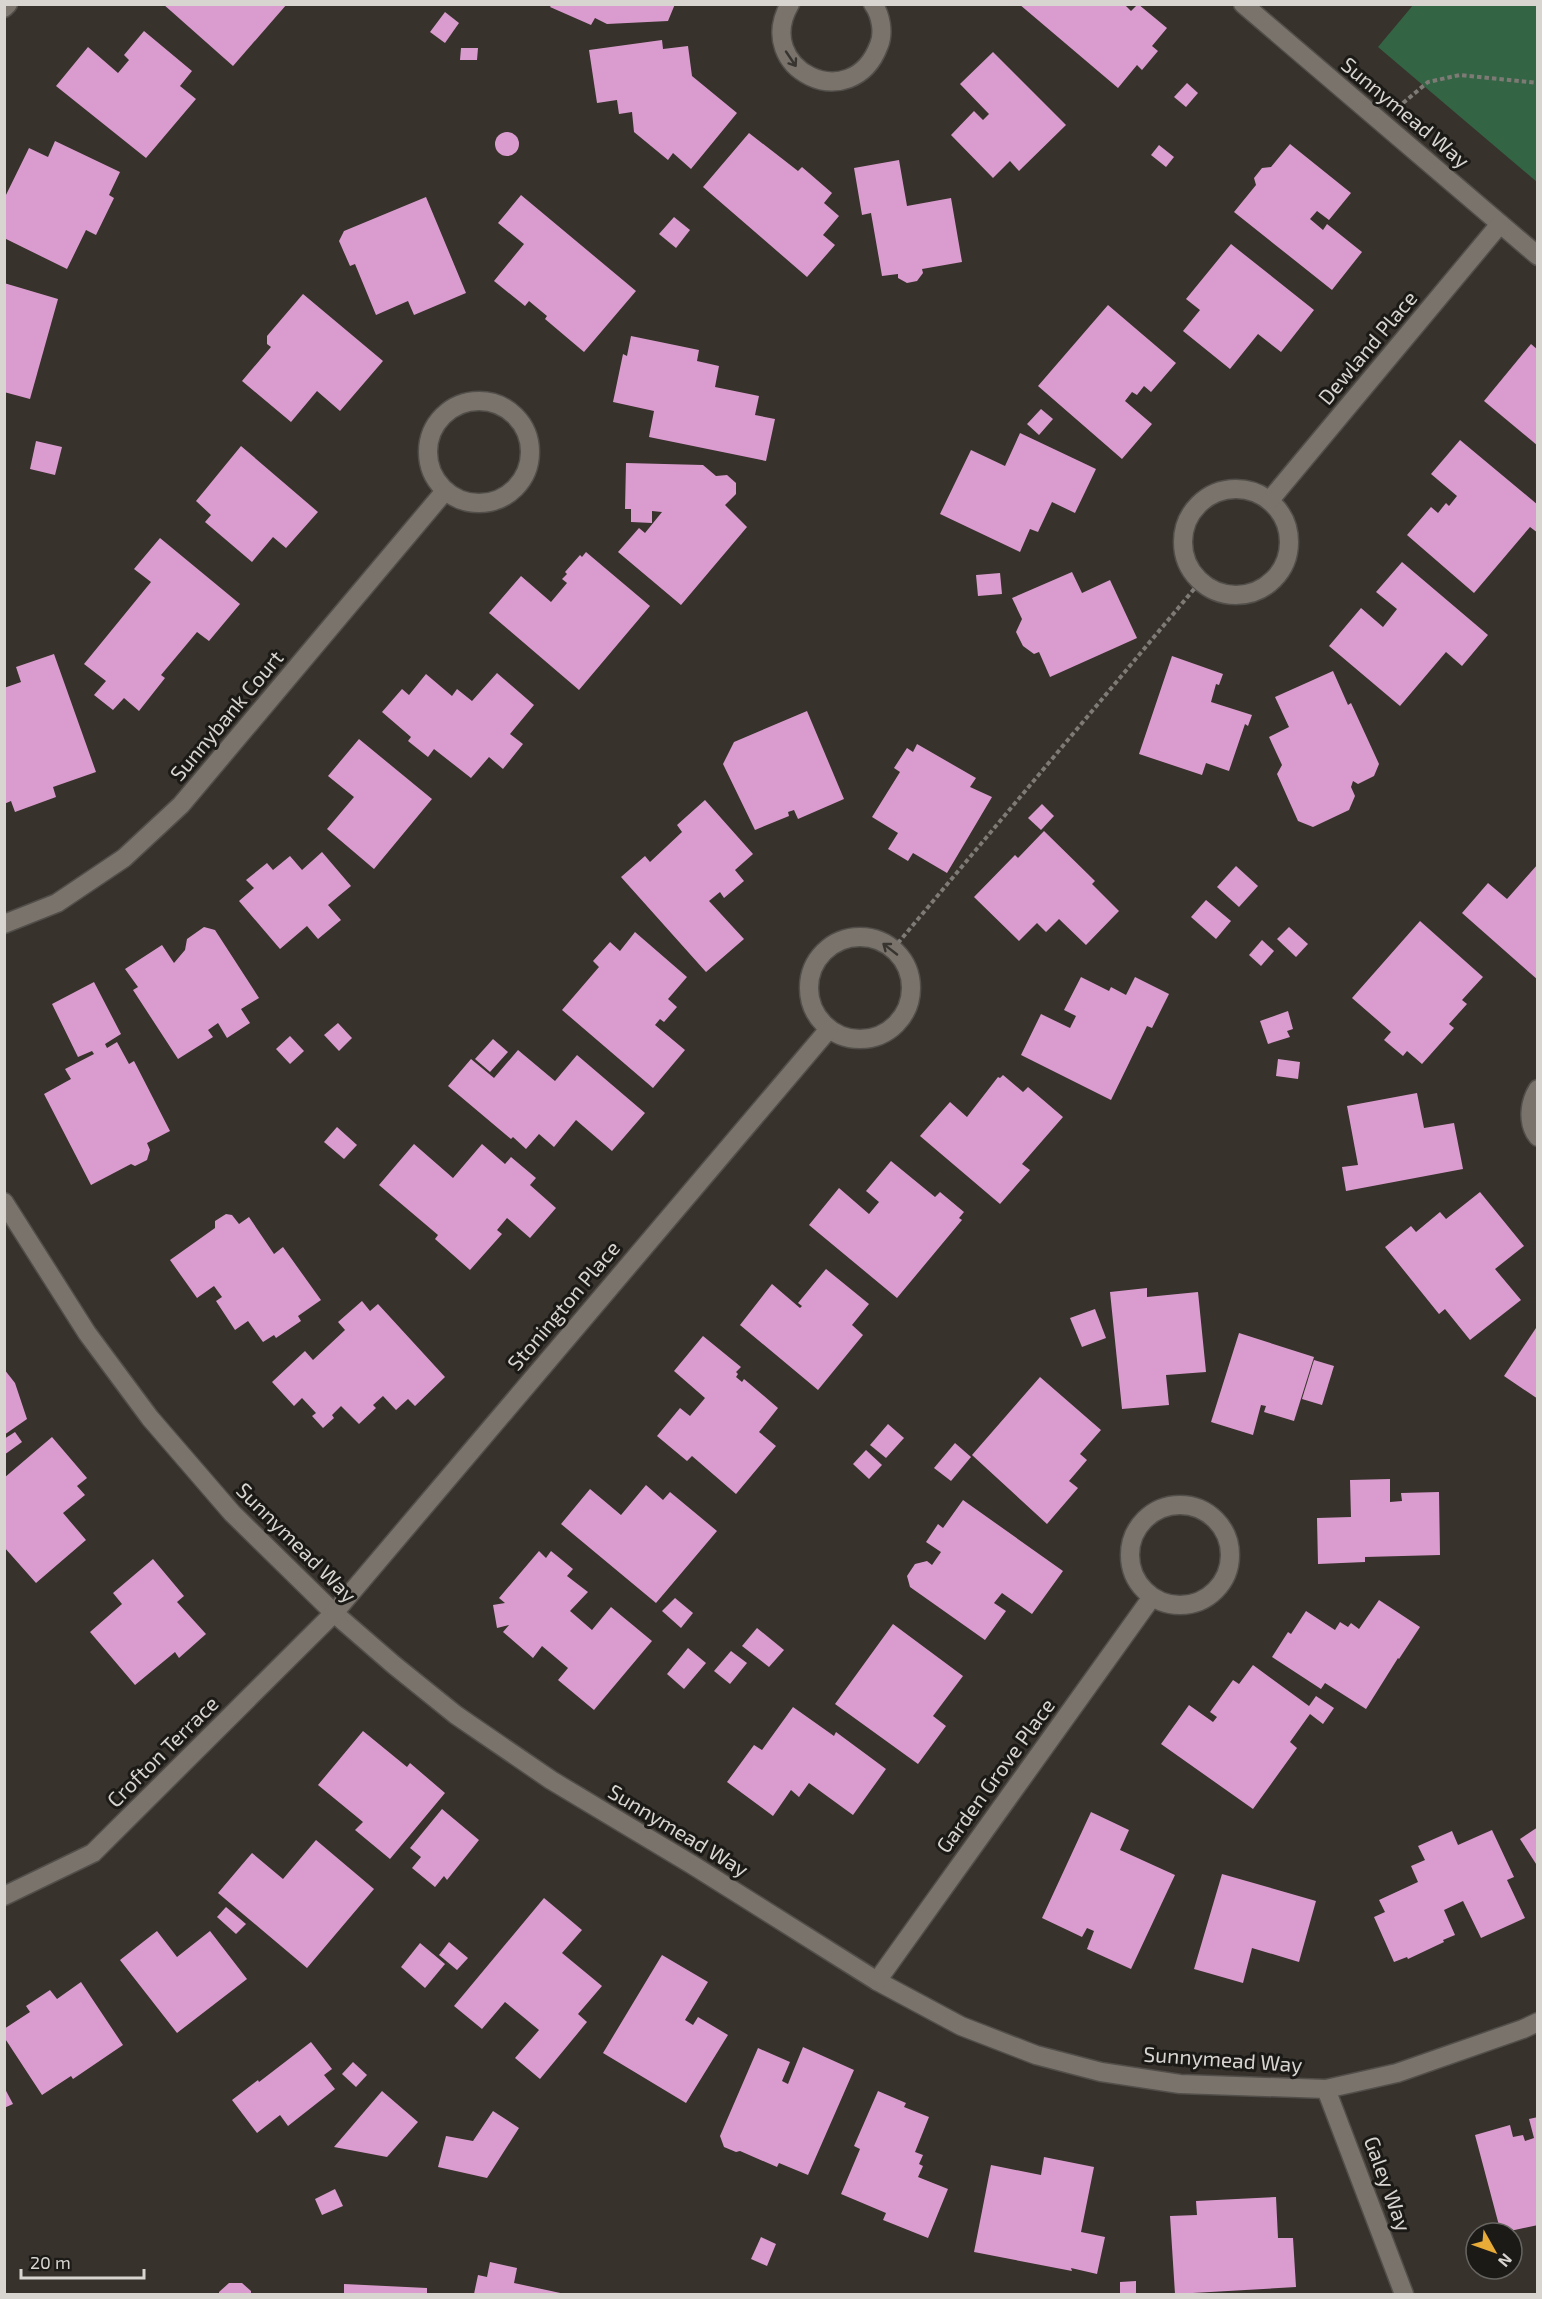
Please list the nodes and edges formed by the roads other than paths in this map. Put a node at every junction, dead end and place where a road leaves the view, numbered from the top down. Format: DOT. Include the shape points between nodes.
graph roads {
  1 [pos="8,4"];
  2 [pos="790,4"];
  3 [pos="873,4"];
  4 [pos="1242,4"];
  5 [pos="4,8"];
  6 [pos="1500,224"];
  7 [pos="1538,256"];
  8 [pos="445,490"];
  9 [pos="1270,500"];
  10 [pos="4,924"];
  11 [pos="829,1029"];
  12 [pos="1538,1089"];
  13 [pos="1538,1137"];
  14 [pos="4,1202"];
  15 [pos="1152,1597"];
  16 [pos="334,1613"];
  17 [pos="4,1896"];
  18 [pos="877,1981"];
  19 [pos="1538,2022"];
  20 [pos="1326,2089"];
  21 [pos="1404,2295"];
  1 -- 5 [label="street"];
  2 -- 3 [label="street, one-way" via="781,30 790,61 810,77 834,82 865,70 875,56 881,40 881,23"];
  4 -- 6 [label="street, Sunnymead Way"];
  6 -- 7 [label="street, Sunnymead Way"];
  6 -- 9 [label="street, Dewland Place"];
  8 -- 8 [label="street" via="474,503 506,496 518,486 526,472 530,440 513,413 498,403 480,400 447,411 428,441 428,460 434,477"];
  8 -- 10 [label="street, Sunnybank Court" via="181,805 114,865 57,903"];
  9 -- 9 [label="street" via="1288,528 1290,546 1277,577 1248,594 1231,595 1200,582 1183,550 1190,514 1218,491 1254,491"];
  11 -- 11 [label="street, one-way" via="862,1040 894,1027 910,997 911,979 905,963 893,949 864,937 848,939 821,956 809,986 811,1002"];
  11 -- 16 [label="street, Stonington Place"];
  12 -- 13 [label="street" via="1530,1110 1532,1131"];
  14 -- 16 [label="street, Sunnymead Way" via="87,1333 150,1418 232,1513"];
  15 -- 15 [label="street" via="1168,1604 1186,1605 1202,1600 1227,1575 1229,1541 1209,1512 1179,1504 1163,1507 1138,1526 1131,1540 1133,1572"];
  15 -- 18 [label="street, Garden Grove Place"];
  16 -- 17 [label="street, Crofton Terrace" via="93,1854"];
  16 -- 18 [label="street, Sunnymead Way" via="456,1715 551,1780"];
  18 -- 20 [label="street, Sunnymead Way" via="960,2025 1036,2055 1101,2072 1180,2084"];
  19 -- 20 [label="street, Sunnymead Way" via="1397,2073"];
  20 -- 21 [label="street, Galey Way"];
}
